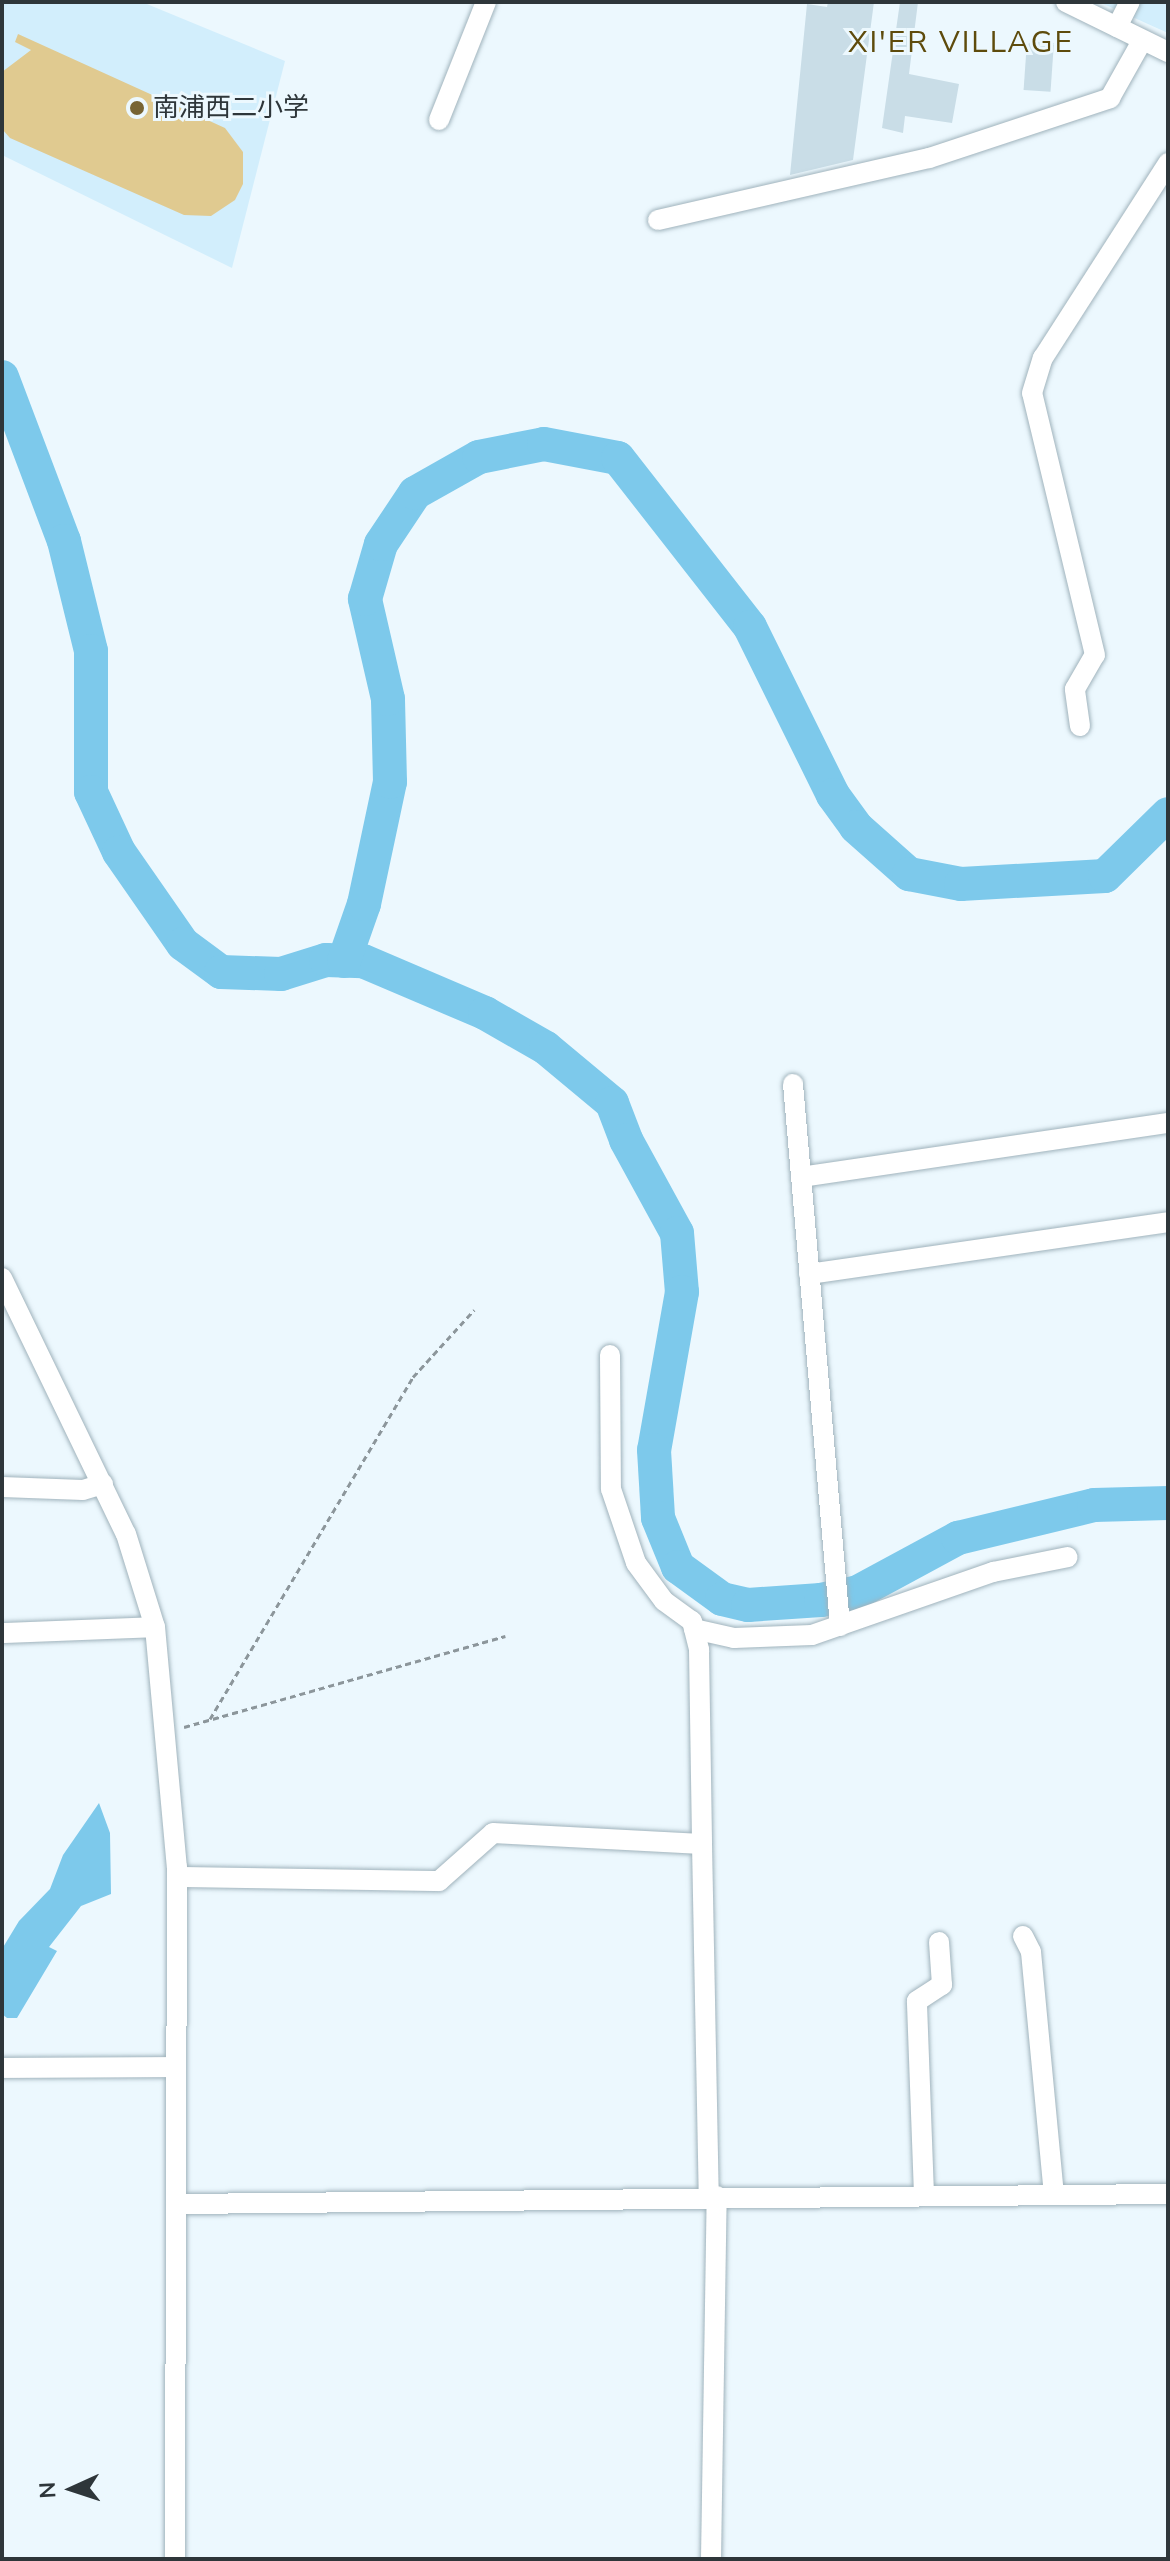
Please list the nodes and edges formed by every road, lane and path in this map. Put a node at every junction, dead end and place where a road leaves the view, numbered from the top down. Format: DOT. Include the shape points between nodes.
graph roads {
  1 [pos="486,2"];
  2 [pos="1066,2"];
  3 [pos="1130,2"];
  4 [pos="1117,27"];
  5 [pos="1142,41"];
  6 [pos="1168,52"];
  7 [pos="439,120"];
  8 [pos="1168,163"];
  9 [pos="658,220"];
  10 [pos="1080,726"];
  11 [pos="793,1084"];
  12 [pos="1168,1123"];
  13 [pos="801,1177"];
  14 [pos="1168,1222"];
  15 [pos="809,1274"];
  16 [pos="2,1278"];
  17 [pos="474,1310"];
  18 [pos="610,1355"];
  19 [pos="103,1484"];
  20 [pos="2,1487"];
  21 [pos="1068,1557"];
  22 [pos="840,1626"];
  23 [pos="155,1627"];
  24 [pos="694,1629"];
  25 [pos="2,1633"];
  26 [pos="505,1636"];
  27 [pos="210,1719"];
  28 [pos="161,1733"];
  29 [pos="702,1844"];
  30 [pos="177,1877"];
  31 [pos="1023,1936"];
  32 [pos="939,1942"];
  33 [pos="176,2067"];
  34 [pos="2,2068"];
  35 [pos="1054,2194"];
  36 [pos="1168,2194"];
  37 [pos="924,2195"];
  38 [pos="713,2196"];
  39 [pos="179,2204"];
  40 [pos="175,2559"];
  41 [pos="711,2559"];
  1 -- 7 [label="street"];
  2 -- 4 [label="street"];
  3 -- 4 [label="street"];
  4 -- 5 [label="street"];
  5 -- 6 [label="street"];
  5 -- 9 [label="street" via="1110,98 929,158"];
  8 -- 10 [label="street" via="1043,358 1032,393 1095,655 1075,689"];
  11 -- 13 [label="street"];
  12 -- 13 [label="street"];
  13 -- 15 [label="street"];
  14 -- 15 [label="street"];
  15 -- 22 [label="street"];
  16 -- 19 [label="street"];
  17 -- 27 [label="path" via="413,1377"];
  18 -- 24 [label="street" via="611,1489 636,1563 664,1601 692,1621"];
  19 -- 20 [label="street" via="83,1490"];
  19 -- 23 [label="street" via="126,1534"];
  21 -- 22 [label="street" via="993,1572"];
  22 -- 24 [label="street" via="812,1635 734,1638"];
  23 -- 25 [label="street"];
  23 -- 28 [label="street"];
  24 -- 29 [label="street" via="702,1713"];
  26 -- 27 [label="path"];
  27 -- 28 [label="path"];
  28 -- 30 [label="street"];
  29 -- 30 [label="street" via="493,1833 439,1881"];
  29 -- 38 [label="street"];
  30 -- 33 [label="street"];
  31 -- 35 [label="street" via="1031,1952"];
  32 -- 37 [label="street" via="942,1985 917,2001"];
  33 -- 34 [label="street"];
  33 -- 39 [label="street"];
  35 -- 36 [label="street"];
  35 -- 37 [label="street"];
  37 -- 38 [label="street"];
  38 -- 39 [label="street"];
  38 -- 41 [label="street"];
  39 -- 40 [label="street"];
}
